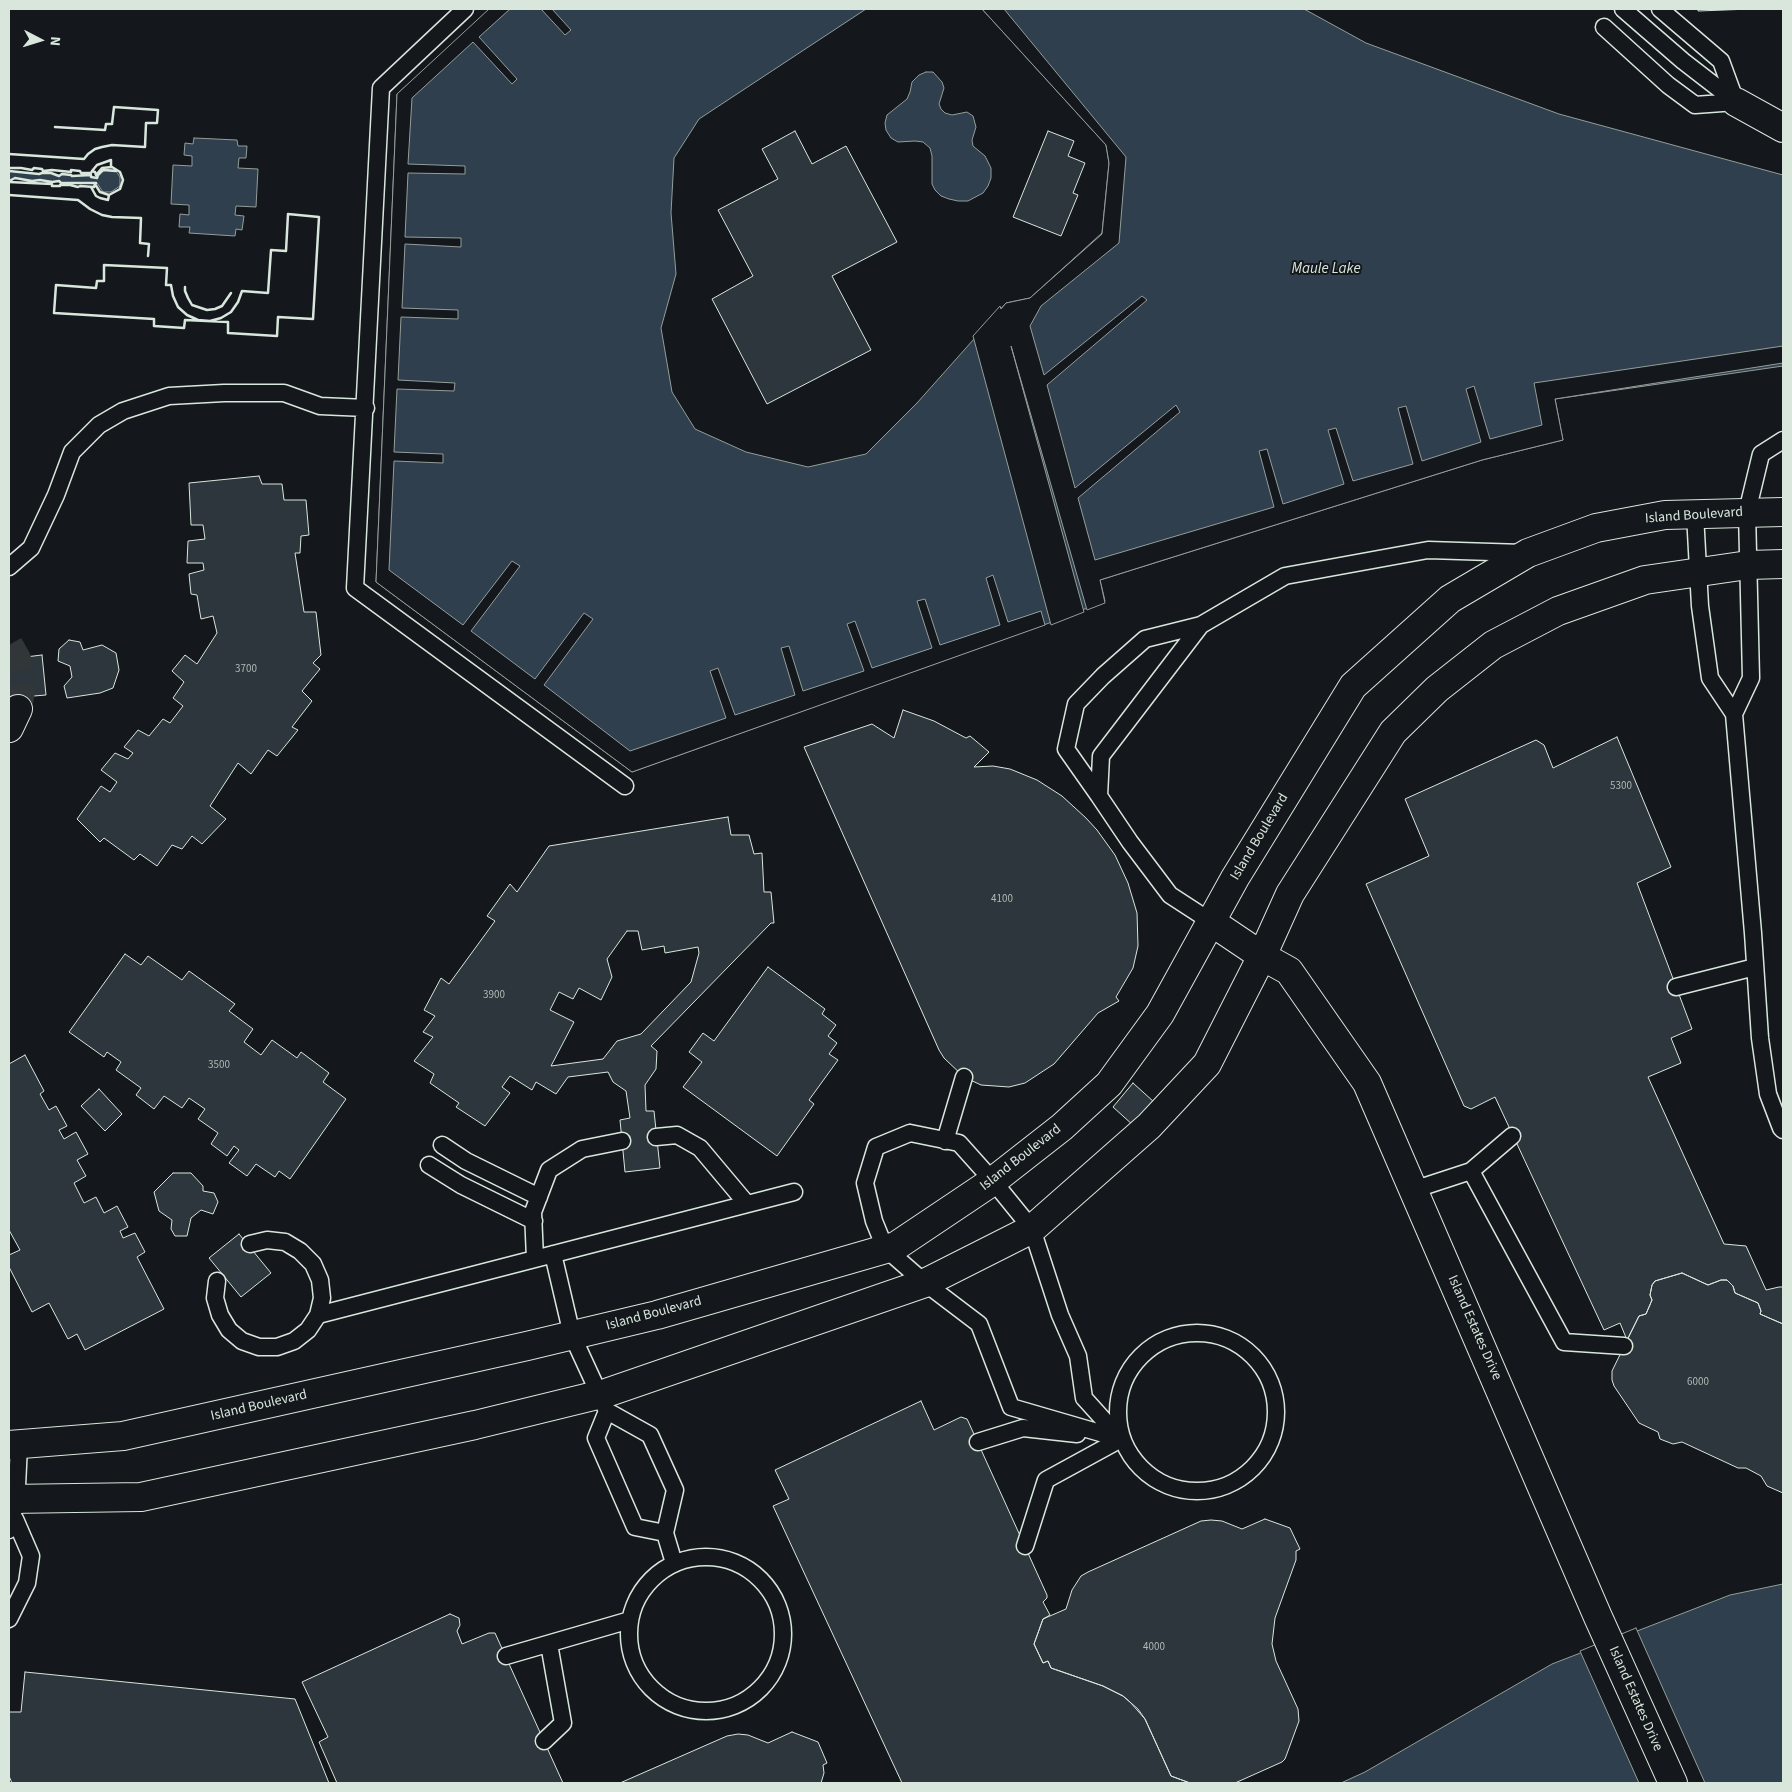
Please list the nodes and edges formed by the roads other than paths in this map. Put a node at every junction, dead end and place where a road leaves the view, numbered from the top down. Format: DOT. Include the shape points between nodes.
graph roads {
  1 [pos="465,9"];
  2 [pos="1623,9"];
  3 [pos="1660,9"];
  4 [pos="1604,26"];
  5 [pos="1736,102"];
  6 [pos="1783,128"];
  7 [pos="366,408"];
  8 [pos="1783,440"];
  9 [pos="1747,512"];
  10 [pos="1783,512"];
  11 [pos="1695,514"];
  12 [pos="1528,553"];
  13 [pos="1783,564"];
  14 [pos="1748,565"];
  15 [pos="9,567"];
  16 [pos="1698,573"];
  17 [pos="1201,625"];
  18 [pos="1734,714"];
  19 [pos="625,786"];
  20 [pos="1099,796"];
  21 [pos="1210,921"];
  22 [pos="1262,956"];
  23 [pos="1755,967"];
  24 [pos="1676,987"];
  25 [pos="964,1077"];
  26 [pos="1783,1130"];
  27 [pos="1512,1136"];
  28 [pos="656,1137"];
  29 [pos="622,1141"];
  30 [pos="945,1141"];
  31 [pos="442,1145"];
  32 [pos="429,1166"];
  33 [pos="1471,1171"];
  34 [pos="993,1181"];
  35 [pos="1413,1190"];
  36 [pos="794,1192"];
  37 [pos="539,1197"];
  38 [pos="747,1204"];
  39 [pos="534,1221"];
  40 [pos="1032,1229"];
  41 [pos="250,1244"];
  42 [pos="885,1248"];
  43 [pos="554,1254"];
  44 [pos="536,1259"];
  45 [pos="217,1281"];
  46 [pos="925,1282"];
  47 [pos="318,1315"];
  48 [pos="572,1336"];
  49 [pos="1624,1346"];
  50 [pos="603,1403"];
  51 [pos="1121,1439"];
  52 [pos="978,1442"];
  53 [pos="14,1445"];
  54 [pos="12,1512"];
  55 [pos="665,1533"];
  56 [pos="1025,1546"];
  57 [pos="674,1564"];
  58 [pos="9,1619"];
  59 [pos="630,1620"];
  60 [pos="549,1644"];
  61 [pos="506,1656"];
  62 [pos="544,1741"];
  63 [pos="1674,1783"];
  1 -- 7 [label="lane" via="381,88"];
  2 -- 5 [label="lane"];
  3 -- 5 [label="lane" via="1721,61"];
  4 -- 5 [label="lane" via="1668,85 1695,105"];
  5 -- 6 [label="street"];
  7 -- 15 [label="lane" via="320,406 284,393 224,393 169,396 123,411 99,425 72,452 31,548"];
  7 -- 19 [label="lane" via="355,588"];
  8 -- 9 [label="lane" via="1761,454"];
  9 -- 10 [label="street, Island Boulevard"];
  9 -- 11 [label="street, Island Boulevard"];
  9 -- 14 [label="lane"];
  11 -- 12 [label="street, Island Boulevard" via="1665,515 1596,528"];
  11 -- 16 [label="lane"];
  12 -- 17 [label="lane" via="1428,550 1284,576"];
  12 -- 21 [label="street, Island Boulevard" via="1450,599 1353,686"];
  13 -- 14 [label="street"];
  14 -- 16 [label="street"];
  14 -- 18 [label="lane" via="1751,678"];
  16 -- 18 [label="lane" via="1710,678"];
  16 -- 22 [label="street" via="1645,580 1558,611 1493,645 1437,689 1393,732 1290,894"];
  17 -- 20 [label="lane" via="1101,756"];
  17 -- 20 [label="lane" via="1145,639 1076,704 1066,749"];
  18 -- 23 [label="lane"];
  20 -- 21 [label="lane" via="1170,895"];
  21 -- 22 [label="street, Island Estates Drive"];
  21 -- 34 [label="street, Island Boulevard" via="1160,1014 1109,1084 1062,1128"];
  22 -- 35 [label="street, Island Estates Drive" via="1289,971 1367,1083"];
  22 -- 40 [label="street" via="1207,1064 1149,1126"];
  23 -- 24 [label="lane"];
  23 -- 26 [label="lane" via="1768,1094"];
  25 -- 30 [label="lane"];
  27 -- 33 [label="lane"];
  28 -- 38 [label="lane" via="677,1135 700,1148"];
  29 -- 37 [label="lane" via="582,1149 548,1170"];
  30 -- 34 [label="lane" via="958,1143"];
  30 -- 42 [label="lane" via="910,1133 876,1147 865,1183 874,1221"];
  31 -- 37 [label="lane" via="466,1161"];
  32 -- 39 [label="lane"];
  33 -- 35 [label="lane"];
  33 -- 49 [label="lane" via="1564,1342"];
  34 -- 40 [label="lane"];
  34 -- 42 [label="street, Island Boulevard" via="896,1246"];
  35 -- 63 [label="street, Island Estates Drive" via="1598,1617"];
  36 -- 38 [label="lane"];
  37 -- 39 [label="lane" via="533,1212"];
  38 -- 43 [label="lane"];
  39 -- 44 [label="lane"];
  40 -- 46 [label="street"];
  40 -- 51 [label="lane" via="1060,1315 1078,1356 1084,1398"];
  41 -- 47 [label="lane" via="267,1240 285,1242 313,1264 320,1280 322,1298"];
  42 -- 46 [label="lane"];
  42 -- 48 [label="street, Island Boulevard" via="657,1315"];
  43 -- 44 [label="lane"];
  43 -- 48 [label="lane"];
  44 -- 47 [label="lane"];
  45 -- 47 [label="lane" via="215,1298 224,1323 242,1341 259,1347 277,1347 294,1341 308,1330"];
  46 -- 50 [label="street"];
  46 -- 51 [label="lane" via="978,1324 1010,1407"];
  48 -- 50 [label="lane"];
  48 -- 53 [label="street, Island Boulevard" via="123,1436"];
  50 -- 54 [label="street" via="475,1425 141,1497"];
  50 -- 55 [label="lane" via="650,1435 675,1490"];
  50 -- 55 [label="lane" via="596,1438 635,1527"];
  51 -- 51 [label="lane" via="1133,1461 1151,1478 1174,1489 1198,1493 1224,1488 1245,1476 1262,1458 1273,1435 1277,1410 1272,1386 1260,1363 1242,1346 1220,1335 1195,1332 1170,1337 1148,1349 1131,1367 1120,1389 1117,1414"];
  51 -- 52 [label="lane" via="1023,1428"];
  51 -- 56 [label="lane" via="1046,1480"];
  53 -- 54 [label="lane"];
  54 -- 58 [label="lane" via="31,1556 27,1583"];
  55 -- 57 [label="lane"];
  57 -- 59 [label="lane" via="645,1586"];
  57 -- 59 [label="lane" via="698,1557 722,1558 744,1567 763,1582 776,1602 783,1626 782,1650 773,1672 758,1691 738,1705 715,1711 691,1711 668,1702 649,1688 636,1667 629,1644"];
  59 -- 60 [label="lane"];
  60 -- 61 [label="lane"];
  60 -- 62 [label="lane" via="563,1724"];
}
